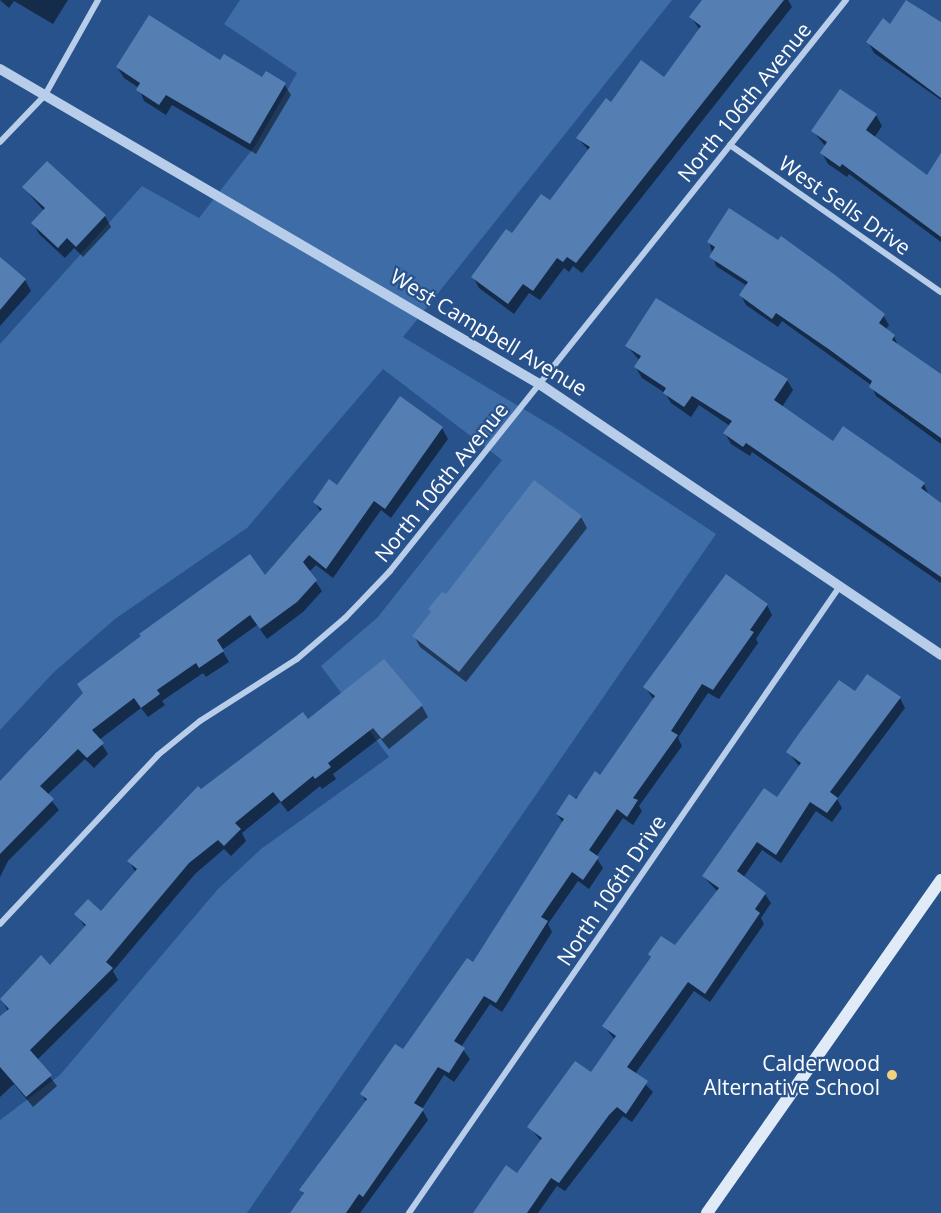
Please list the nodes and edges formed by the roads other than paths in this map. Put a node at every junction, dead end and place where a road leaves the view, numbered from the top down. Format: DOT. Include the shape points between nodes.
graph roads {
  1 [pos="98,0"];
  2 [pos="846,0"];
  3 [pos="0,69"];
  4 [pos="45,95"];
  5 [pos="0,141"];
  6 [pos="730,145"];
  7 [pos="941,292"];
  8 [pos="541,385"];
  9 [pos="840,586"];
  10 [pos="941,656"];
  11 [pos="941,880"];
  12 [pos="0,924"];
  13 [pos="409,1213"];
  14 [pos="707,1213"];
  1 -- 4 [label="street"];
  2 -- 6 [label="street, North 106th Avenue"];
  3 -- 4 [label="street, West Campbell Avenue"];
  4 -- 5 [label="street"];
  4 -- 8 [label="street, West Campbell Avenue"];
  6 -- 7 [label="street, West Sells Drive"];
  6 -- 8 [label="street, North 106th Avenue"];
  8 -- 9 [label="street, West Campbell Avenue"];
  8 -- 12 [label="street, North 106th Avenue" via="390,571 345,618 297,659 200,721 158,755"];
  9 -- 10 [label="street, West Campbell Avenue"];
  9 -- 13 [label="street, North 106th Drive"];
  11 -- 14 [label="main road"];
}
